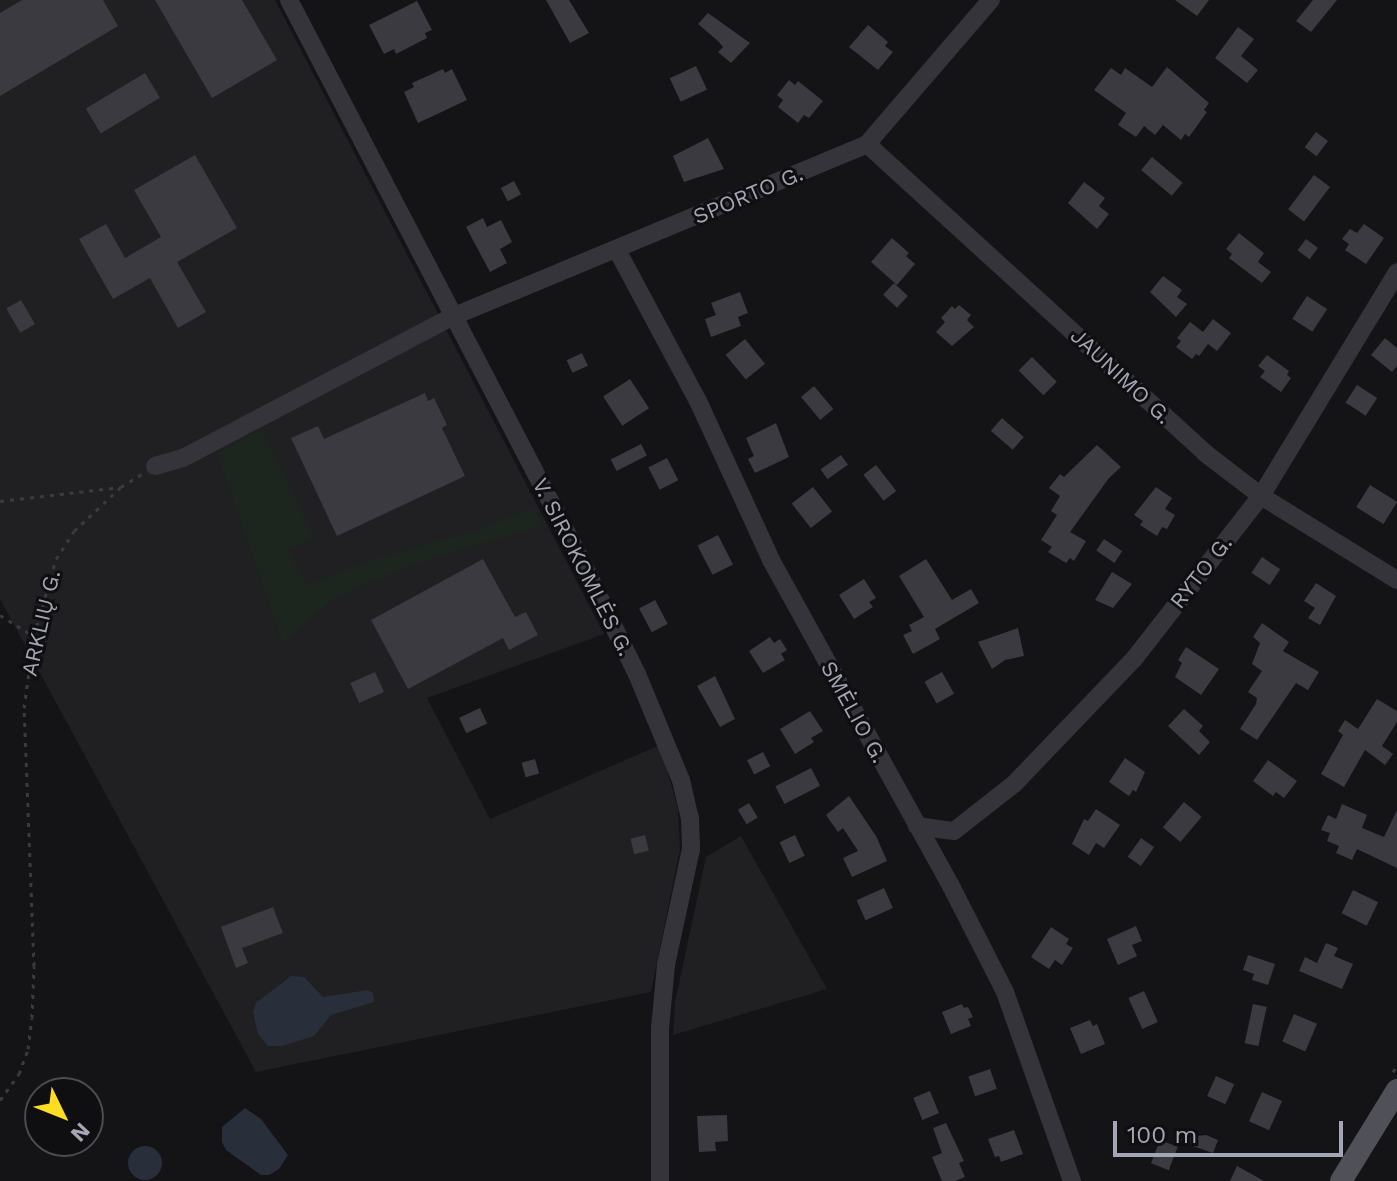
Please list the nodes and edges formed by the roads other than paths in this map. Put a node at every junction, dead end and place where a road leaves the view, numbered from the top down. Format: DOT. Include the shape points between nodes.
graph roads {
  1 [pos="289,0"];
  2 [pos="991,0"];
  3 [pos="867,144"];
  4 [pos="617,250"];
  5 [pos="1397,272"];
  6 [pos="452,317"];
  7 [pos="155,466"];
  8 [pos="1261,496"];
  9 [pos="1397,580"];
  10 [pos="917,826"];
  11 [pos="954,831"];
  12 [pos="936,860"];
  13 [pos="1397,1090"];
  14 [pos="660,1181"];
  15 [pos="1072,1181"];
  16 [pos="1341,1181"];
  1 -- 6 [label="street, V. SIROKOMLĖS G."];
  2 -- 3 [label="street, SPORTO G."];
  3 -- 4 [label="street, SPORTO G."];
  3 -- 8 [label="street, JAUNIMO G." via="1205,453"];
  4 -- 6 [label="street, SPORTO G."];
  4 -- 10 [label="street, SMĖLIO G." via="698,401 774,565"];
  5 -- 8 [label="street, RYTO G."];
  6 -- 7 [label="street" via="183,458"];
  6 -- 14 [label="street, V. SIROKOMLĖS G." via="637,674 663,732 690,818 691,849 666,965 660,1028"];
  8 -- 9 [label="street, JAUNIMO G."];
  8 -- 11 [label="street, RYTO G." via="1134,659 1014,784"];
  10 -- 11 [label="street"];
  10 -- 12 [label="street, SMĖLIO G."];
  11 -- 12 [label="street, RYTO G."];
  12 -- 15 [label="street, SMĖLIO G." via="1005,992"];
  13 -- 16 [label="main road"];
}
